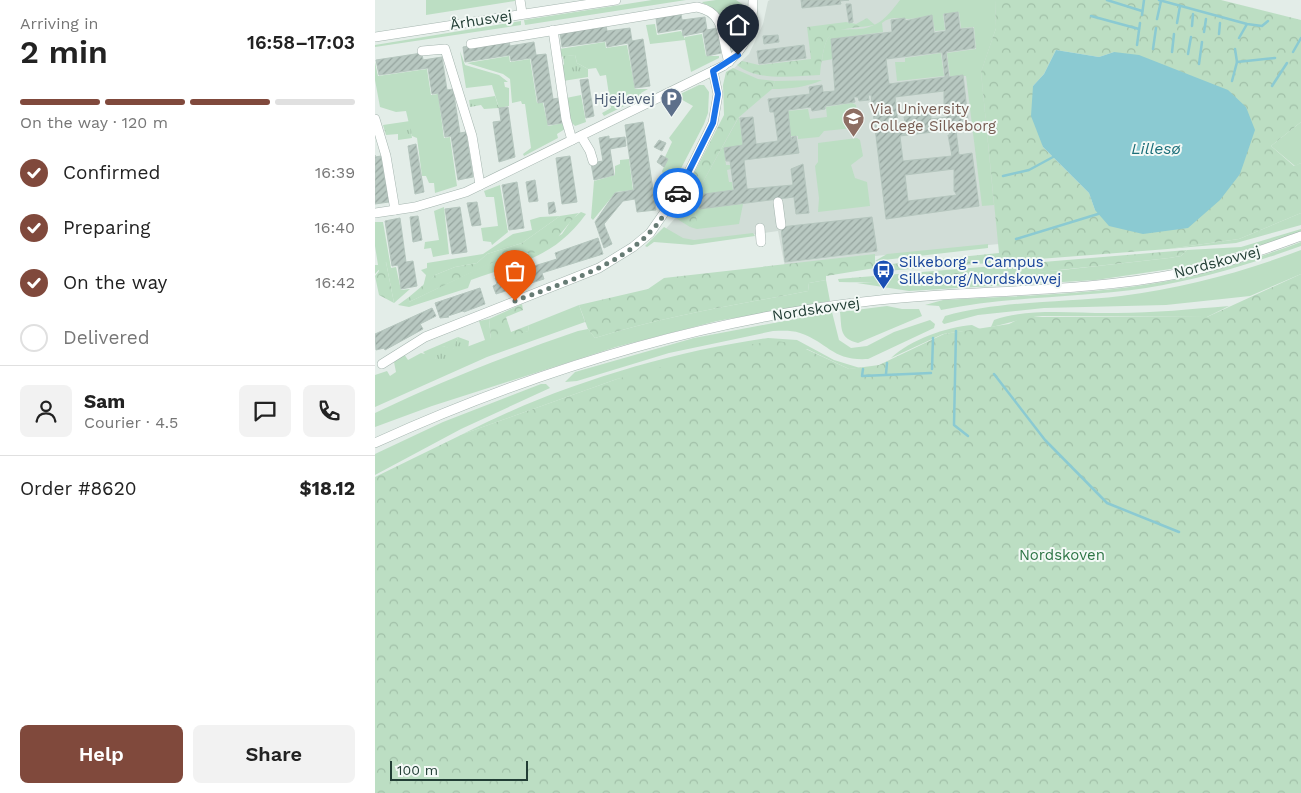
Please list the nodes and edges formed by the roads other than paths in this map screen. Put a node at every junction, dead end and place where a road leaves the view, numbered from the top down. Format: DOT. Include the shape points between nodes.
graph roads {
  1 [pos="519,0"];
  2 [pos="616,0"];
  3 [pos="753,0"];
  4 [pos="522,13"];
  5 [pos="553,30"];
  6 [pos="375,36"];
  7 [pos="471,44"];
  8 [pos="422,51"];
  9 [pos="729,62"];
  10 [pos="713,71"];
  11 [pos="375,119"];
  12 [pos="577,138"];
  13 [pos="593,161"];
  14 [pos="480,185"];
  15 [pos="778,202"];
  16 [pos="395,210"];
  17 [pos="375,213"];
  18 [pos="781,225"];
  19 [pos="760,228"];
  20 [pos="1301,236"];
  21 [pos="761,242"];
  22 [pos="382,364"];
  23 [pos="375,443"];
  1 -- 4 [label="street"];
  2 -- 4 [label="street, Århusvej"];
  3 -- 9 [label="street" via="751,32 738,55"];
  4 -- 6 [label="street, Århusvej"];
  5 -- 7 [label="street"];
  5 -- 9 [label="street" via="697,7 713,13 718,19"];
  5 -- 12 [label="street" via="566,119"];
  8 -- 14 [label="street" via="445,48 472,136"];
  9 -- 10 [label="street"];
  10 -- 12 [label="street"];
  10 -- 22 [label="street" via="718,94 713,123 680,190 650,233 599,268 425,337"];
  11 -- 16 [label="street" via="386,156"];
  12 -- 13 [label="street" via="590,151"];
  12 -- 14 [label="street"];
  14 -- 16 [label="street" via="466,192"];
  15 -- 18 [label="street"];
  16 -- 17 [label="street"];
  19 -- 21 [label="street"];
  20 -- 23 [label="street, Nordskovvej" via="1183,273 1142,280 877,300 720,326 612,354 483,397"];
}
